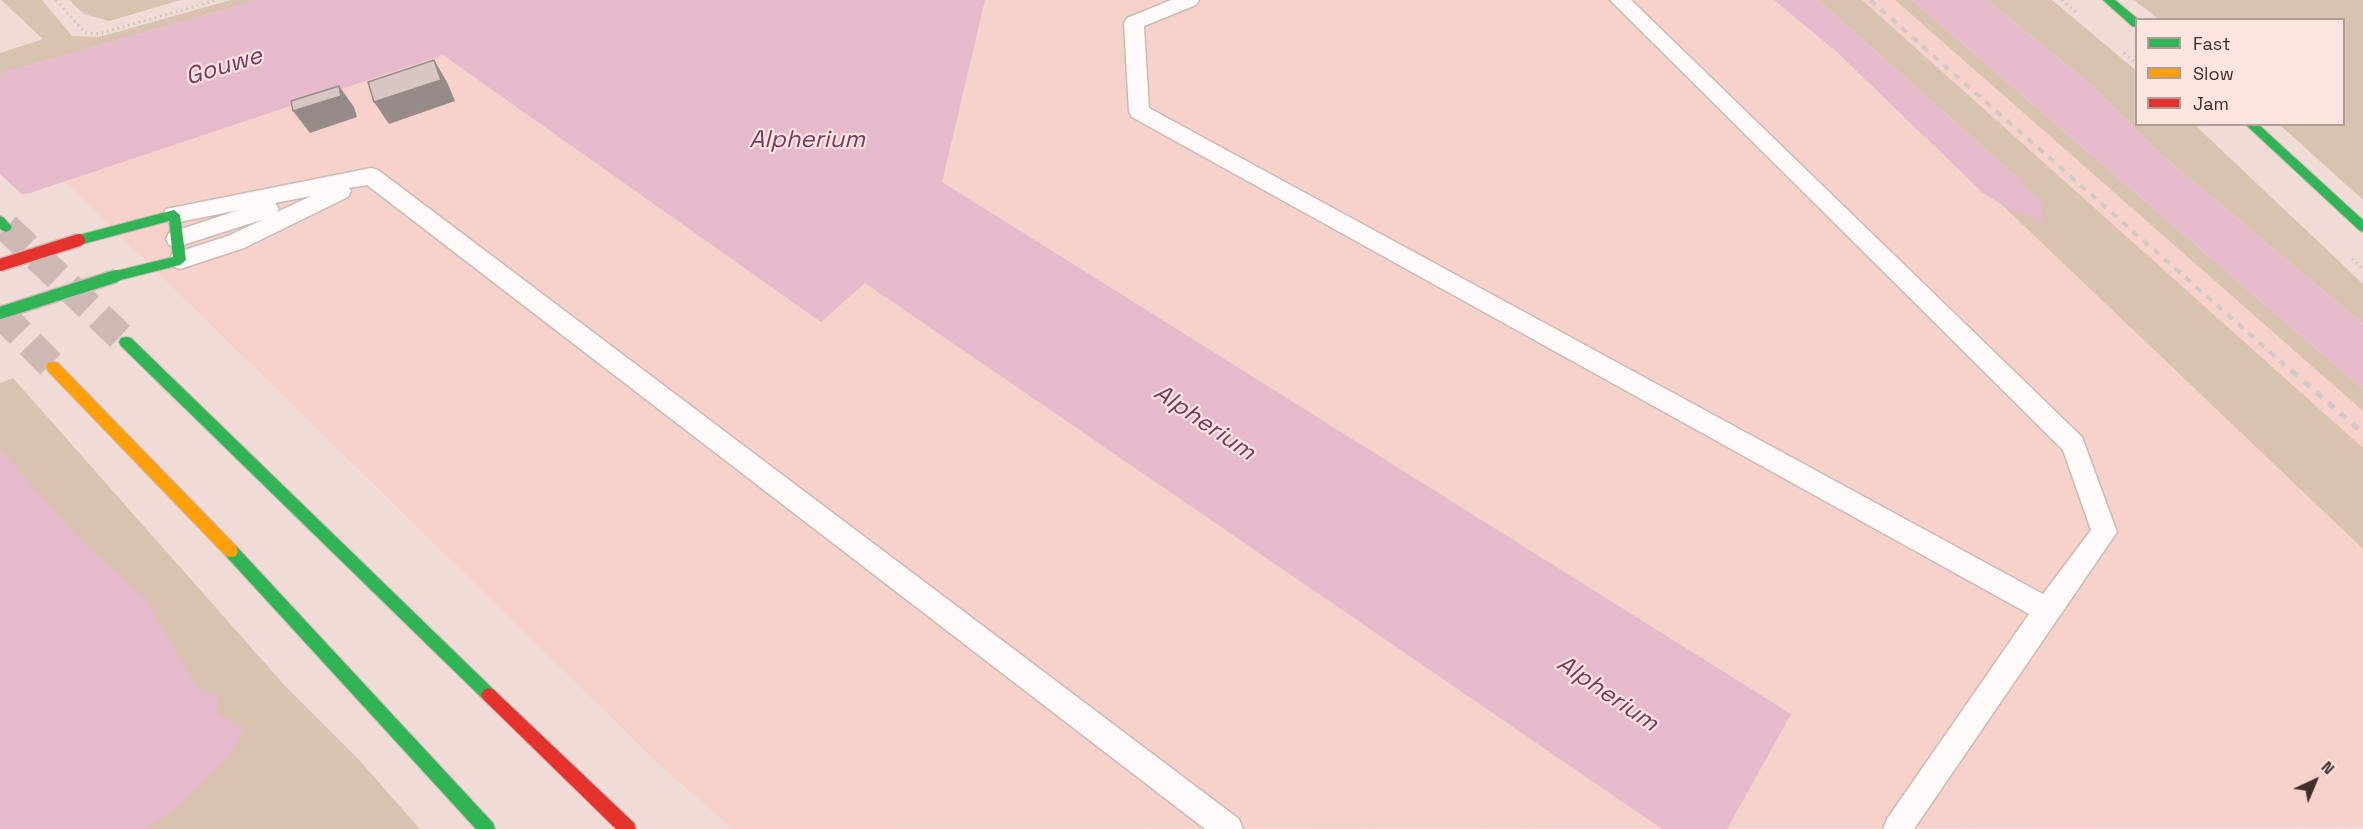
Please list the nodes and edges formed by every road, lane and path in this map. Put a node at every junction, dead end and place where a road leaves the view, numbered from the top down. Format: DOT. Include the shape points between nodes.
graph roads {
  1 [pos="56,0"];
  2 [pos="217,0"];
  3 [pos="1189,0"];
  4 [pos="1620,0"];
  5 [pos="2108,0"];
  6 [pos="2135,22"];
  7 [pos="2252,126"];
  8 [pos="371,176"];
  9 [pos="174,215"];
  10 [pos="2363,227"];
  11 [pos="177,239"];
  12 [pos="180,260"];
  13 [pos="0,265"];
  14 [pos="0,314"];
  15 [pos="126,342"];
  16 [pos="53,367"];
  17 [pos="2047,610"];
  18 [pos="487,829"];
  19 [pos="628,829"];
  20 [pos="1229,829"];
  21 [pos="1897,829"];
  1 -- 2 [label="path" via="84,32 98,34"];
  3 -- 17 [label="lane" via="1134,23 1139,112"];
  4 -- 17 [label="lane" via="2073,444 2104,532"];
  5 -- 6 [label="main road"];
  7 -- 10 [label="main road"];
  8 -- 9 [label="lane"];
  8 -- 11 [label="lane"];
  8 -- 12 [label="lane" via="236,242"];
  8 -- 20 [label="lane"];
  9 -- 11 [label="main road"];
  9 -- 13 [label="main road, bridge"];
  11 -- 12 [label="main road"];
  12 -- 14 [label="main road, bridge" via="116,276"];
  15 -- 19 [label="main road"];
  16 -- 18 [label="main road" via="243,564"];
  17 -- 21 [label="lane"];
}
